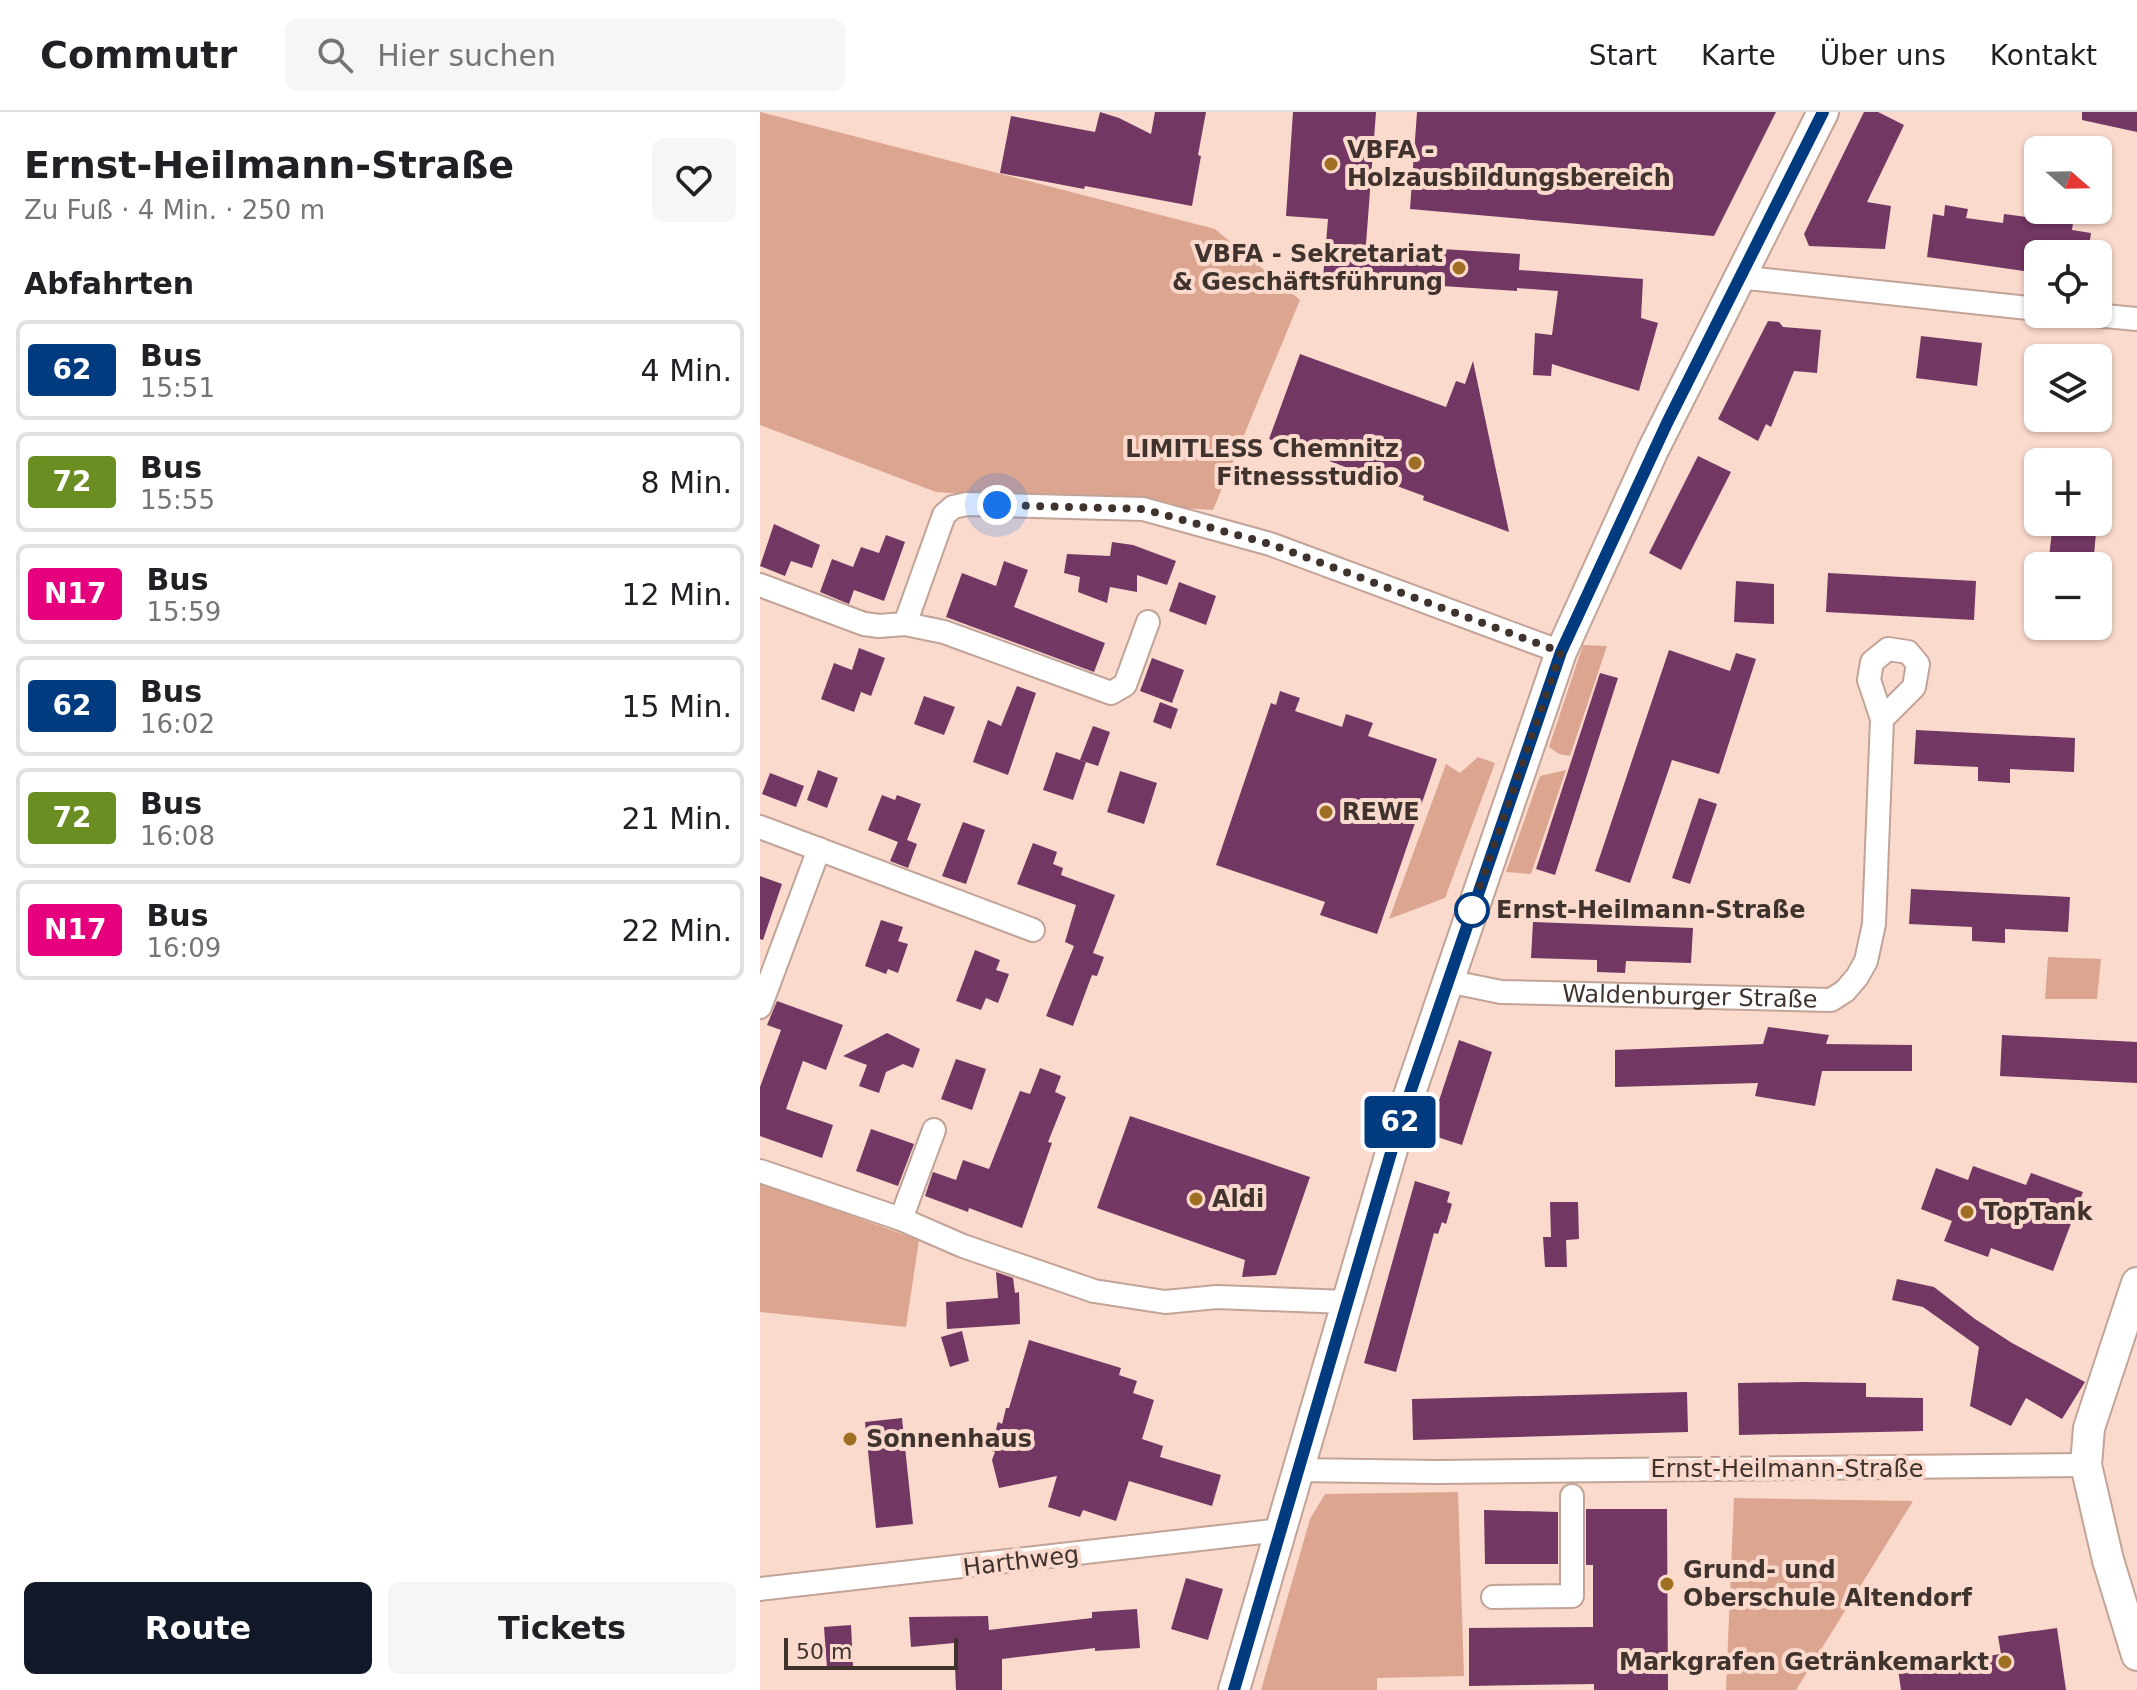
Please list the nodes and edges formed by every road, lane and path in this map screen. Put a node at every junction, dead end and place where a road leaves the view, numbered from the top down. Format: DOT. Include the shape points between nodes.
graph roads {
  1 [pos="1823,112"];
  2 [pos="1738,277"];
  3 [pos="2024,308"];
  4 [pos="2112,317"];
  5 [pos="2137,319"];
  6 [pos="760,585"];
  7 [pos="1148,622"];
  8 [pos="905,624"];
  9 [pos="1561,652"];
  10 [pos="1882,719"];
  11 [pos="760,827"];
  12 [pos="819,849"];
  13 [pos="1033,930"];
  14 [pos="1447,981"];
  15 [pos="760,1007"];
  16 [pos="934,1130"];
  17 [pos="760,1171"];
  18 [pos="901,1219"];
  19 [pos="2137,1283"];
  20 [pos="1346,1302"];
  21 [pos="2086,1465"];
  22 [pos="1297,1470"];
  23 [pos="1572,1496"];
  24 [pos="1281,1530"];
  25 [pos="760,1589"];
  26 [pos="1493,1597"];
  27 [pos="2137,1655"];
  28 [pos="1234,1690"];
  1 -- 2 [label="street"];
  2 -- 3 [label="street"];
  2 -- 9 [label="street"];
  4 -- 5 [label="street"];
  6 -- 8 [label="street" via="864,624"];
  7 -- 8 [label="street" via="1125,685 1111,693 944,632"];
  8 -- 9 [label="street" via="944,515 953,507 1143,509 1270,544"];
  9 -- 14 [label="street"];
  10 -- 14 [label="street, Waldenburger Straße" via="1874,924 1857,977 1831,1000 1501,992"];
  11 -- 12 [label="street"];
  12 -- 13 [label="street"];
  12 -- 15 [label="street"];
  14 -- 20 [label="street"];
  16 -- 18 [label="street"];
  17 -- 18 [label="street"];
  18 -- 20 [label="street" via="1094,1291 1165,1302 1217,1297"];
  19 -- 21 [label="street" via="2089,1428"];
  20 -- 22 [label="street"];
  21 -- 22 [label="street, Ernst-Heilmann-Straße"];
  21 -- 27 [label="street"];
  22 -- 24 [label="street"];
  23 -- 26 [label="street" via="1572,1596"];
  24 -- 25 [label="street, Harthweg"];
  24 -- 28 [label="street"];
}
